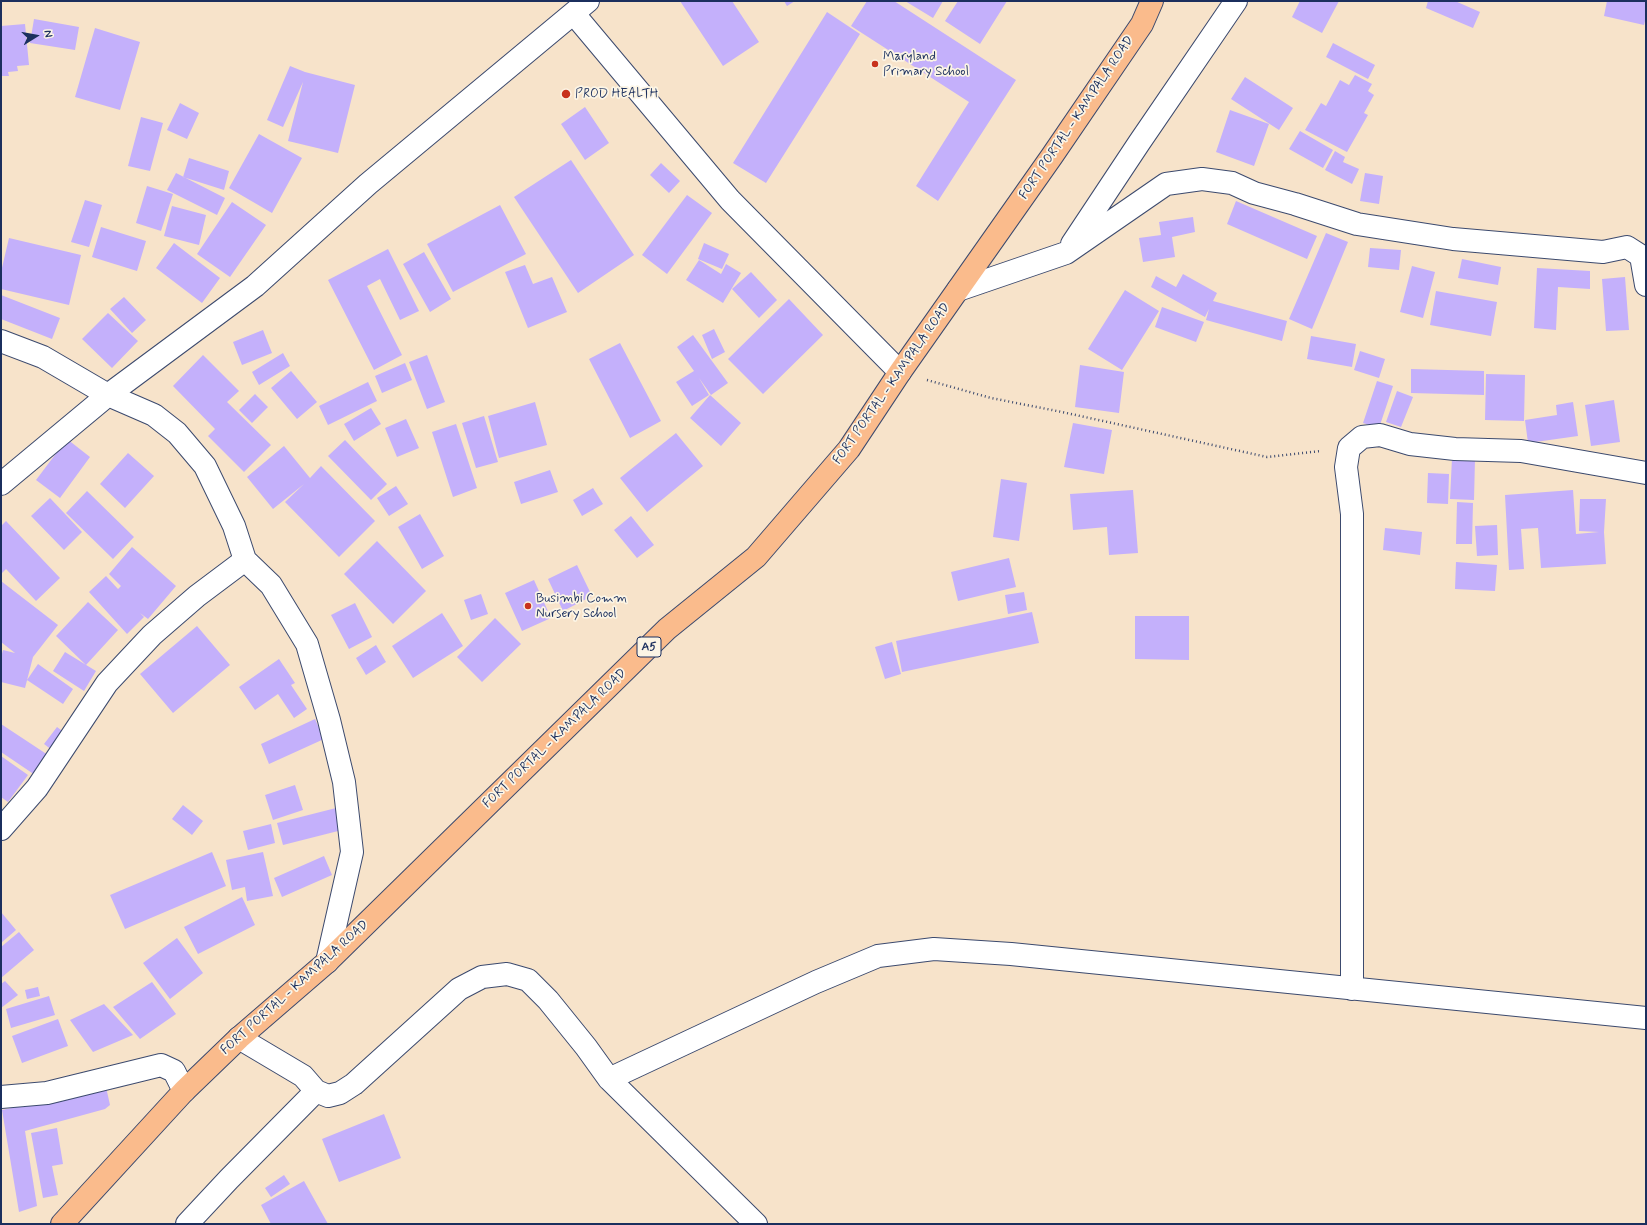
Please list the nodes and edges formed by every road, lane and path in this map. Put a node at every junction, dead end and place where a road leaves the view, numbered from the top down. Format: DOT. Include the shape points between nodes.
graph roads {
  1 [pos="1152,1"];
  2 [pos="1236,1"];
  3 [pos="581,7"];
  4 [pos="1066,253"];
  5 [pos="1646,285"];
  6 [pos="958,290"];
  7 [pos="1,341"];
  8 [pos="900,372"];
  9 [pos="108,395"];
  10 [pos="1349,448"];
  11 [pos="1646,473"];
  12 [pos="1,484"];
  13 [pos="245,560"];
  14 [pos="1,829"];
  15 [pos="327,962"];
  16 [pos="1352,989"];
  17 [pos="1646,1018"];
  18 [pos="239,1038"];
  19 [pos="609,1079"];
  20 [pos="184,1091"];
  21 [pos="316,1091"];
  22 [pos="1,1098"];
  23 [pos="62,1224"];
  24 [pos="187,1224"];
  25 [pos="756,1224"];
  1 -- 6 [label="main road, FORT PORTAL - KAMPALA ROAD / A5" via="1142,24"];
  2 -- 4 [label="street"];
  3 -- 8 [label="street" via="730,200"];
  3 -- 9 [label="street" via="368,184 255,286"];
  4 -- 5 [label="street" via="1166,184 1202,179 1232,183 1254,193 1357,224 1453,239 1603,252 1627,247 1641,256"];
  4 -- 6 [label="street"];
  6 -- 8 [label="main road, FORT PORTAL - KAMPALA ROAD / A5"];
  7 -- 9 [label="street" via="43,357"];
  8 -- 10 [label="path" via="991,398 1267,457"];
  8 -- 15 [label="main road, FORT PORTAL - KAMPALA ROAD / A5" via="849,449 756,557 667,629"];
  9 -- 12 [label="street"];
  9 -- 13 [label="street" via="154,415 177,432 205,466 234,526"];
  10 -- 11 [label="street" via="1362,437 1380,435 1410,444 1454,449 1520,451"];
  10 -- 16 [label="street" via="1346,467 1352,514"];
  13 -- 14 [label="street" via="197,596 152,635 107,683 37,788"];
  13 -- 15 [label="street" via="271,585 307,644 344,782 352,852"];
  15 -- 18 [label="main road, FORT PORTAL - KAMPALA ROAD / A5"];
  16 -- 17 [label="street"];
  16 -- 19 [label="street" via="1011,954 934,949 878,956 816,982"];
  18 -- 20 [label="main road, FORT PORTAL - KAMPALA ROAD / A5"];
  18 -- 21 [label="street" via="303,1076"];
  19 -- 21 [label="street" via="548,1000 528,980 507,974 482,977 459,989 354,1084 340,1093 328,1096"];
  19 -- 25 [label="street"];
  20 -- 22 [label="street" via="174,1071 161,1065 47,1094"];
  20 -- 23 [label="main road, FORT PORTAL - KAMPALA ROAD / A5"];
  21 -- 24 [label="street"];
}
